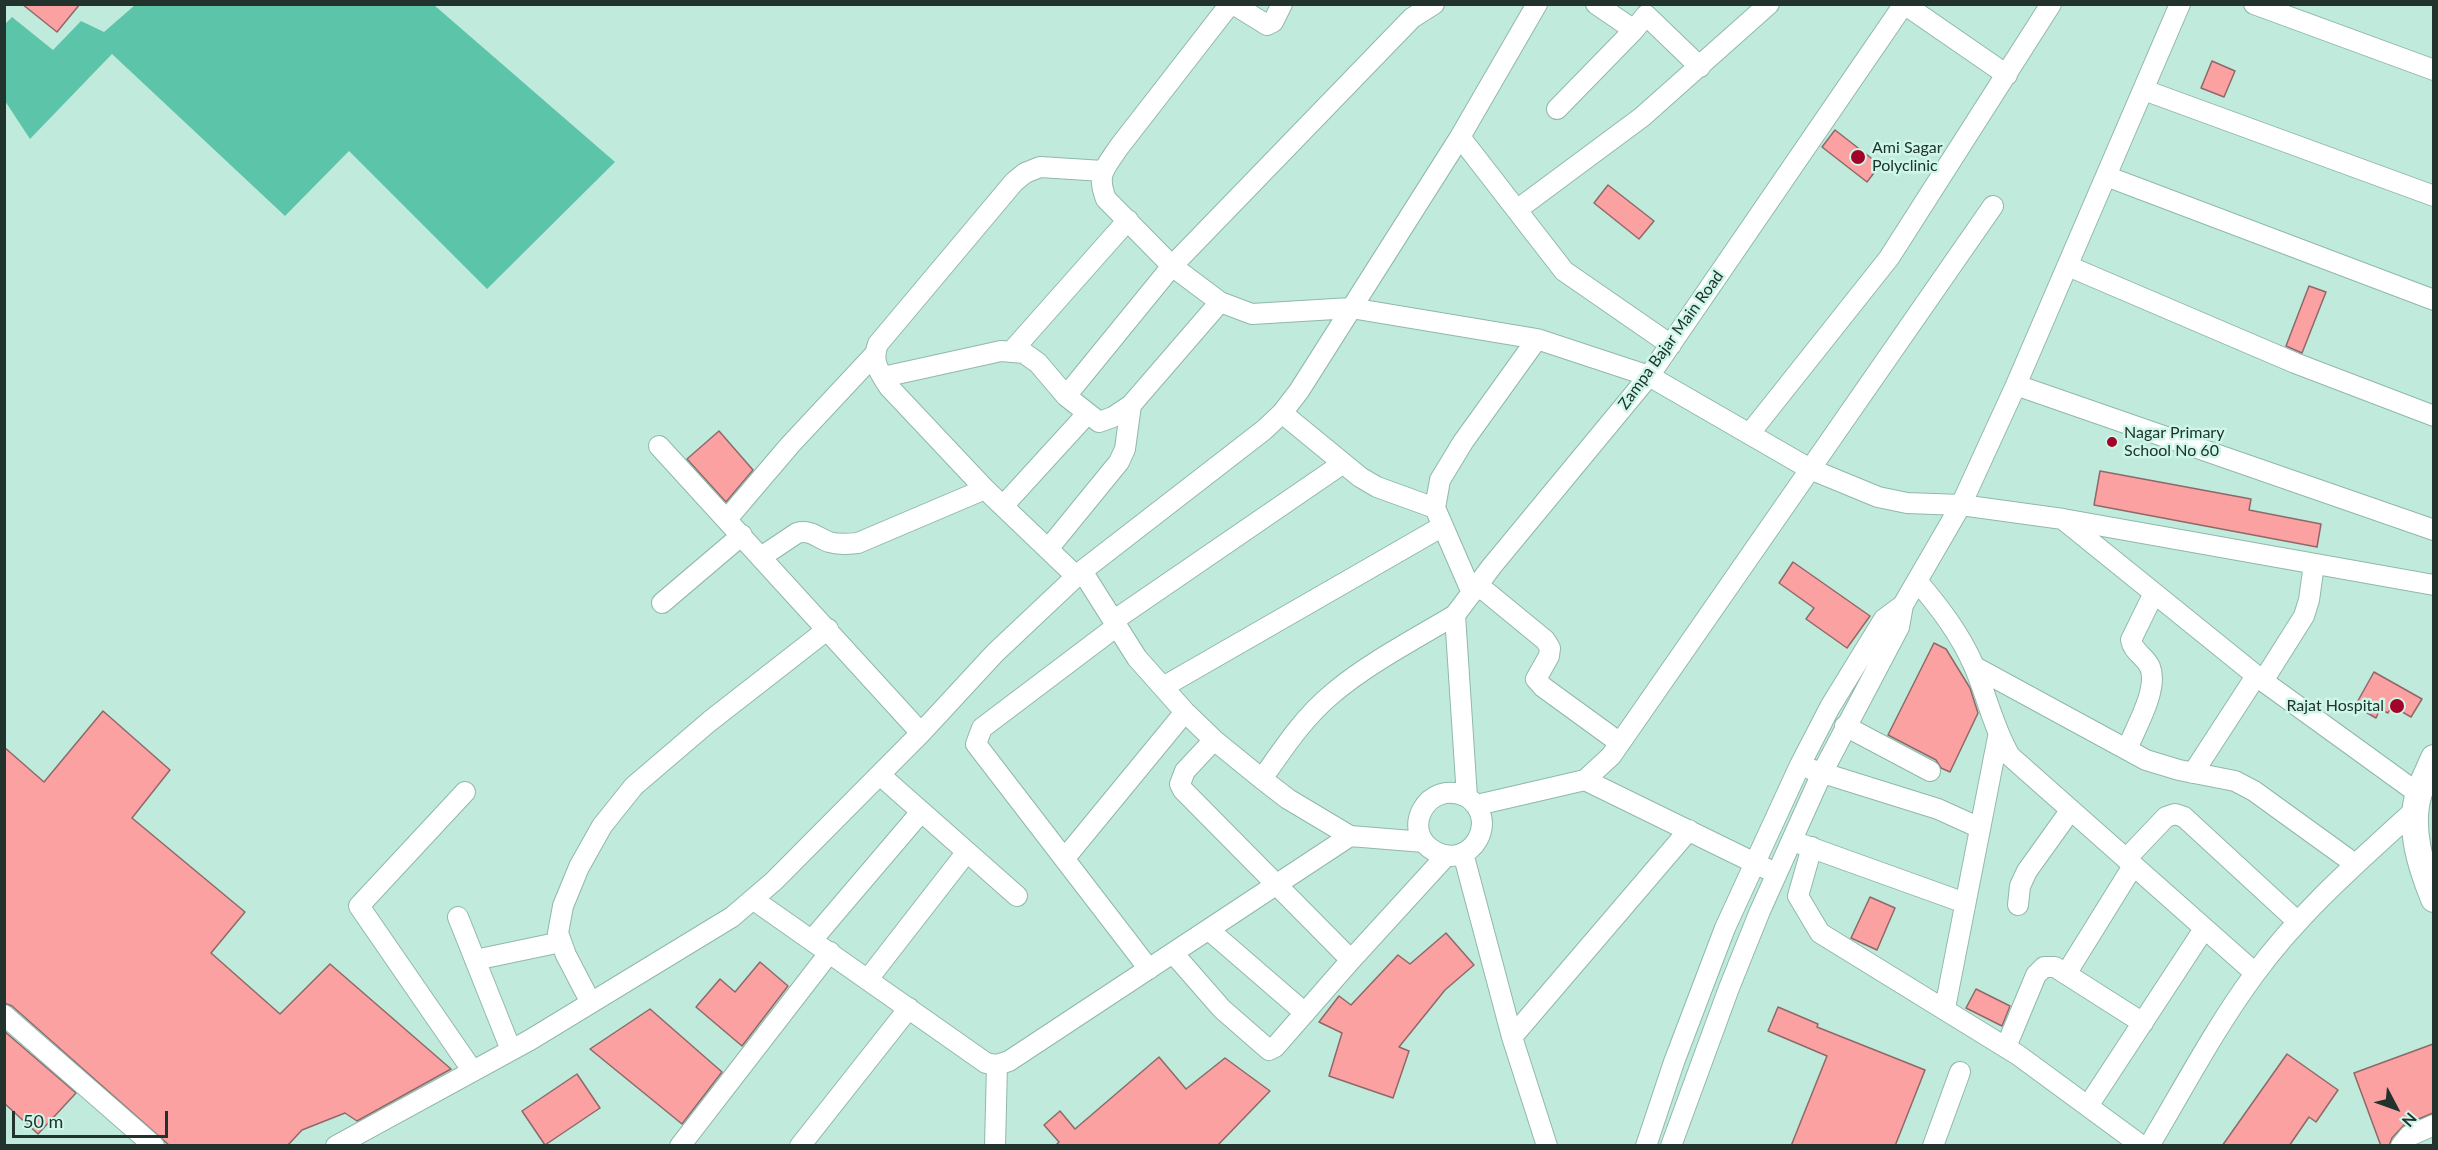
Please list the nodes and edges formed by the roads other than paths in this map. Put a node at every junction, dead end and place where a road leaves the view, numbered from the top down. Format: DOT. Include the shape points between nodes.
graph roads {
  1 [pos="1232,4"];
  2 [pos="1282,4"];
  3 [pos="1537,4"];
  4 [pos="1596,4"];
  5 [pos="1768,4"];
  6 [pos="1904,4"];
  7 [pos="2051,4"];
  8 [pos="2180,4"];
  9 [pos="2254,4"];
  10 [pos="1428,6"];
  11 [pos="1644,16"];
  12 [pos="1700,67"];
  13 [pos="2433,70"];
  14 [pos="2007,75"];
  15 [pos="2144,90"];
  16 [pos="1557,109"];
  17 [pos="1460,137"];
  18 [pos="1103,171"];
  19 [pos="2106,176"];
  20 [pos="2433,196"];
  21 [pos="1993,206"];
  22 [pos="1518,209"];
  23 [pos="1128,220"];
  24 [pos="1172,266"];
  25 [pos="2068,266"];
  26 [pos="2433,300"];
  27 [pos="1220,302"];
  28 [pos="1351,308"];
  29 [pos="1537,339"];
  30 [pos="1671,345"];
  31 [pos="1011,352"];
  32 [pos="874,355"];
  33 [pos="1649,376"];
  34 [pos="883,377"];
  35 [pos="2016,385"];
  36 [pos="1066,396"];
  37 [pos="1131,405"];
  38 [pos="1282,413"];
  39 [pos="1087,414"];
  40 [pos="2433,416"];
  41 [pos="1750,434"];
  42 [pos="658,446"];
  43 [pos="1342,464"];
  44 [pos="1810,469"];
  45 [pos="985,489"];
  46 [pos="1003,506"];
  47 [pos="1961,506"];
  48 [pos="1435,508"];
  49 [pos="727,519"];
  50 [pos="2063,519"];
  51 [pos="1443,526"];
  52 [pos="2433,530"];
  53 [pos="742,536"];
  54 [pos="1048,549"];
  55 [pos="761,557"];
  56 [pos="2313,564"];
  57 [pos="1079,574"];
  58 [pos="1918,582"];
  59 [pos="2433,585"];
  60 [pos="1475,589"];
  61 [pos="2154,593"];
  62 [pos="662,603"];
  63 [pos="1903,605"];
  64 [pos="1455,615"];
  65 [pos="1115,624"];
  66 [pos="828,629"];
  67 [pos="1975,667"];
  68 [pos="2259,679"];
  69 [pos="1163,687"];
  70 [pos="1185,712"];
  71 [pos="1845,726"];
  72 [pos="921,733"];
  73 [pos="1998,737"];
  74 [pos="1214,740"];
  75 [pos="1620,743"];
  76 [pos="2127,749"];
  77 [pos="2433,758"];
  78 [pos="1800,765"];
  79 [pos="1930,771"];
  80 [pos="1822,773"];
  81 [pos="2193,773"];
  82 [pos="880,775"];
  83 [pos="1262,779"];
  84 [pos="1585,780"];
  85 [pos="465,792"];
  86 [pos="1472,801"];
  87 [pos="2418,802"];
  88 [pos="2070,811"];
  89 [pos="921,812"];
  90 [pos="1980,828"];
  91 [pos="1689,830"];
  92 [pos="1770,833"];
  93 [pos="1350,836"];
  94 [pos="1793,841"];
  95 [pos="1424,842"];
  96 [pos="1812,848"];
  97 [pos="966,853"];
  98 [pos="1454,854"];
  99 [pos="1065,858"];
  100 [pos="1755,863"];
  101 [pos="2130,863"];
  102 [pos="2355,864"];
  103 [pos="1778,874"];
  104 [pos="1277,885"];
  105 [pos="1017,896"];
  106 [pos="2433,899"];
  107 [pos="754,900"];
  108 [pos="1965,903"];
  109 [pos="2018,905"];
  110 [pos="458,917"];
  111 [pos="2298,922"];
  112 [pos="2204,929"];
  113 [pos="1209,930"];
  114 [pos="812,940"];
  115 [pos="561,942"];
  116 [pos="830,952"];
  117 [pos="1173,953"];
  118 [pos="475,960"];
  119 [pos="1351,960"];
  120 [pos="1149,969"];
  121 [pos="2255,973"];
  122 [pos="2066,974"];
  123 [pos="868,979"];
  124 [pos="591,1004"];
  125 [pos="909,1008"];
  126 [pos="1944,1008"];
  127 [pos="1305,1012"];
  128 [pos="4,1015"];
  129 [pos="2143,1023"];
  130 [pos="1512,1037"];
  131 [pos="2006,1047"];
  132 [pos="511,1050"];
  133 [pos="997,1065"];
  134 [pos="472,1070"];
  135 [pos="1960,1072"];
  136 [pos="2088,1106"];
  137 [pos="2433,1125"];
  138 [pos="1940,1142"];
  139 [pos="154,1146"];
  140 [pos="336,1146"];
  141 [pos="680,1146"];
  142 [pos="800,1146"];
  143 [pos="995,1146"];
  144 [pos="1547,1146"];
  145 [pos="1646,1146"];
  146 [pos="1671,1146"];
  147 [pos="2142,1146"];
  148 [pos="2149,1146"];
  149 [pos="2400,1146"];
  1 -- 2 [label="street" via="1267,25 1273,22"];
  1 -- 18 [label="street"];
  3 -- 17 [label="street"];
  4 -- 11 [label="street"];
  5 -- 12 [label="street"];
  6 -- 14 [label="street"];
  6 -- 30 [label="street, Zampa Bajar Main Road"];
  7 -- 14 [label="street"];
  8 -- 15 [label="street"];
  9 -- 13 [label="street"];
  10 -- 24 [label="street" via="1404,26"];
  11 -- 12 [label="street"];
  11 -- 16 [label="street"];
  12 -- 22 [label="street" via="1642,117"];
  14 -- 41 [label="street" via="1889,258"];
  15 -- 19 [label="street"];
  15 -- 20 [label="street"];
  17 -- 22 [label="street"];
  17 -- 28 [label="street"];
  18 -- 23 [label="street" via="1100,185 1106,199"];
  18 -- 32 [label="street" via="1040,168 1024,173 878,344"];
  19 -- 25 [label="street"];
  19 -- 26 [label="street"];
  21 -- 44 [label="street"];
  22 -- 30 [label="street" via="1564,271"];
  23 -- 24 [label="street"];
  23 -- 31 [label="street"];
  24 -- 27 [label="street"];
  24 -- 36 [label="street"];
  25 -- 35 [label="street"];
  25 -- 40 [label="street" via="2295,363"];
  27 -- 28 [label="street" via="1252,314"];
  27 -- 37 [label="street"];
  28 -- 29 [label="street"];
  28 -- 38 [label="street"];
  29 -- 33 [label="street"];
  29 -- 48 [label="street" via="1440,480"];
  30 -- 33 [label="street, Zampa Bajar Main Road"];
  31 -- 34 [label="street"];
  31 -- 36 [label="street" via="1024,353 1038,363"];
  32 -- 34 [label="street"];
  32 -- 49 [label="street"];
  33 -- 41 [label="street"];
  33 -- 60 [label="street, Zampa Bajar Main Road"];
  34 -- 45 [label="street"];
  35 -- 47 [label="street"];
  35 -- 52 [label="street"];
  36 -- 39 [label="street"];
  37 -- 39 [label="street" via="1099,422"];
  37 -- 54 [label="street" via="1119,462"];
  38 -- 43 [label="street"];
  38 -- 57 [label="street"];
  39 -- 46 [label="street"];
  41 -- 44 [label="street"];
  42 -- 49 [label="street"];
  43 -- 48 [label="street" via="1377,487"];
  43 -- 65 [label="street"];
  44 -- 47 [label="street" via="1878,497"];
  44 -- 75 [label="street"];
  45 -- 46 [label="street"];
  45 -- 55 [label="street" via="858,543 831,543 804,531"];
  46 -- 54 [label="street"];
  47 -- 50 [label="street"];
  47 -- 58 [label="street"];
  48 -- 51 [label="street"];
  49 -- 53 [label="street"];
  50 -- 56 [label="street"];
  50 -- 61 [label="street"];
  51 -- 60 [label="street"];
  51 -- 69 [label="street"];
  53 -- 55 [label="street"];
  53 -- 62 [label="street"];
  54 -- 57 [label="street"];
  55 -- 66 [label="street"];
  56 -- 59 [label="street"];
  56 -- 68 [label="street" via="2304,616"];
  57 -- 65 [label="street"];
  57 -- 72 [label="street" via="995,653"];
  58 -- 63 [label="street"];
  58 -- 67 [label="street" via="1948,619"];
  60 -- 64 [label="street, Zampa Bajar Main Road"];
  60 -- 75 [label="street" via="1545,640 1549,656 1536,679 1543,687"];
  61 -- 68 [label="street"];
  61 -- 76 [label="street" via="2131,640 2132,648 2150,667 2151,692"];
  63 -- 71 [label="street" via="1899,627"];
  63 -- 78 [label="street" via="1884,619"];
  64 -- 83 [label="street, Zampa Bajar Main Road" via="1331,694 1291,737"];
  64 -- 86 [label="street"];
  65 -- 69 [label="street" via="1137,658"];
  65 -- 99 [label="street" via="982,728 976,744"];
  66 -- 72 [label="street"];
  66 -- 115 [label="street" via="634,786 602,826 579,867 563,906 558,933"];
  67 -- 73 [label="street"];
  67 -- 76 [label="street"];
  68 -- 81 [label="street"];
  68 -- 87 [label="street"];
  69 -- 70 [label="street"];
  70 -- 74 [label="street"];
  70 -- 99 [label="street"];
  71 -- 79 [label="street"];
  71 -- 80 [label="street"];
  72 -- 82 [label="street"];
  73 -- 88 [label="street" via="2010,756"];
  73 -- 90 [label="street"];
  74 -- 83 [label="street"];
  74 -- 104 [label="street" via="1185,771 1180,784"];
  75 -- 84 [label="street"];
  76 -- 81 [label="street" via="2154,763"];
  77 -- 87 [label="main road"];
  78 -- 80 [label="street"];
  78 -- 92 [label="street"];
  80 -- 90 [label="street" via="1938,809"];
  80 -- 94 [label="street"];
  81 -- 102 [label="street" via="2235,781 2254,791"];
  82 -- 89 [label="street"];
  82 -- 107 [label="street"];
  83 -- 93 [label="street"];
  84 -- 86 [label="street"];
  84 -- 91 [label="street"];
  85 -- 134 [label="street" via="359,906"];
  86 -- 95 [label="street" via="1449,792 1430,799 1419,816"];
  86 -- 98 [label="street" via="1482,824 1480,835 1475,844"];
  87 -- 102 [label="street"];
  87 -- 106 [label="main road" via="2416,842"];
  88 -- 101 [label="street"];
  88 -- 109 [label="street" via="2027,872 2020,886"];
  89 -- 97 [label="street"];
  89 -- 114 [label="street"];
  90 -- 108 [label="street"];
  91 -- 100 [label="street"];
  91 -- 130 [label="street"];
  92 -- 94 [label="street"];
  92 -- 100 [label="street"];
  93 -- 95 [label="street"];
  93 -- 104 [label="street"];
  94 -- 96 [label="street"];
  94 -- 103 [label="street"];
  95 -- 98 [label="street" via="1435,852"];
  96 -- 108 [label="street"];
  96 -- 126 [label="street" via="1798,896 1820,933"];
  97 -- 105 [label="street"];
  97 -- 123 [label="street"];
  98 -- 119 [label="street"];
  98 -- 130 [label="street"];
  99 -- 120 [label="street"];
  100 -- 103 [label="street"];
  100 -- 145 [label="street" via="1725,928"];
  101 -- 111 [label="street" via="2166,817 2184,817"];
  101 -- 112 [label="street"];
  101 -- 122 [label="street"];
  102 -- 111 [label="street"];
  103 -- 146 [label="street" via="1729,988"];
  104 -- 113 [label="street"];
  104 -- 119 [label="street"];
  107 -- 114 [label="street"];
  107 -- 124 [label="street" via="711,932"];
  108 -- 126 [label="street"];
  110 -- 118 [label="street"];
  111 -- 121 [label="street"];
  112 -- 121 [label="street"];
  112 -- 129 [label="street"];
  113 -- 117 [label="street"];
  113 -- 127 [label="street"];
  114 -- 116 [label="street"];
  115 -- 118 [label="street"];
  115 -- 124 [label="street"];
  116 -- 123 [label="street"];
  116 -- 141 [label="street"];
  117 -- 120 [label="street"];
  117 -- 127 [label="street" via="1221,1009 1269,1050"];
  118 -- 132 [label="street"];
  119 -- 127 [label="street"];
  120 -- 133 [label="street" via="1009,1062"];
  121 -- 148 [label="street"];
  122 -- 129 [label="street"];
  122 -- 131 [label="street" via="2055,967 2044,967 2036,975"];
  123 -- 125 [label="street"];
  124 -- 132 [label="street"];
  125 -- 133 [label="street" via="986,1063"];
  125 -- 142 [label="street"];
  126 -- 131 [label="street"];
  128 -- 139 [label="street"];
  129 -- 136 [label="street"];
  130 -- 144 [label="street"];
  131 -- 136 [label="street"];
  132 -- 134 [label="street"];
  133 -- 143 [label="street"];
  134 -- 140 [label="street"];
  135 -- 138 [label="street"];
  136 -- 147 [label="street"];
  137 -- 149 [label="street" via="2409,1136"];
}
